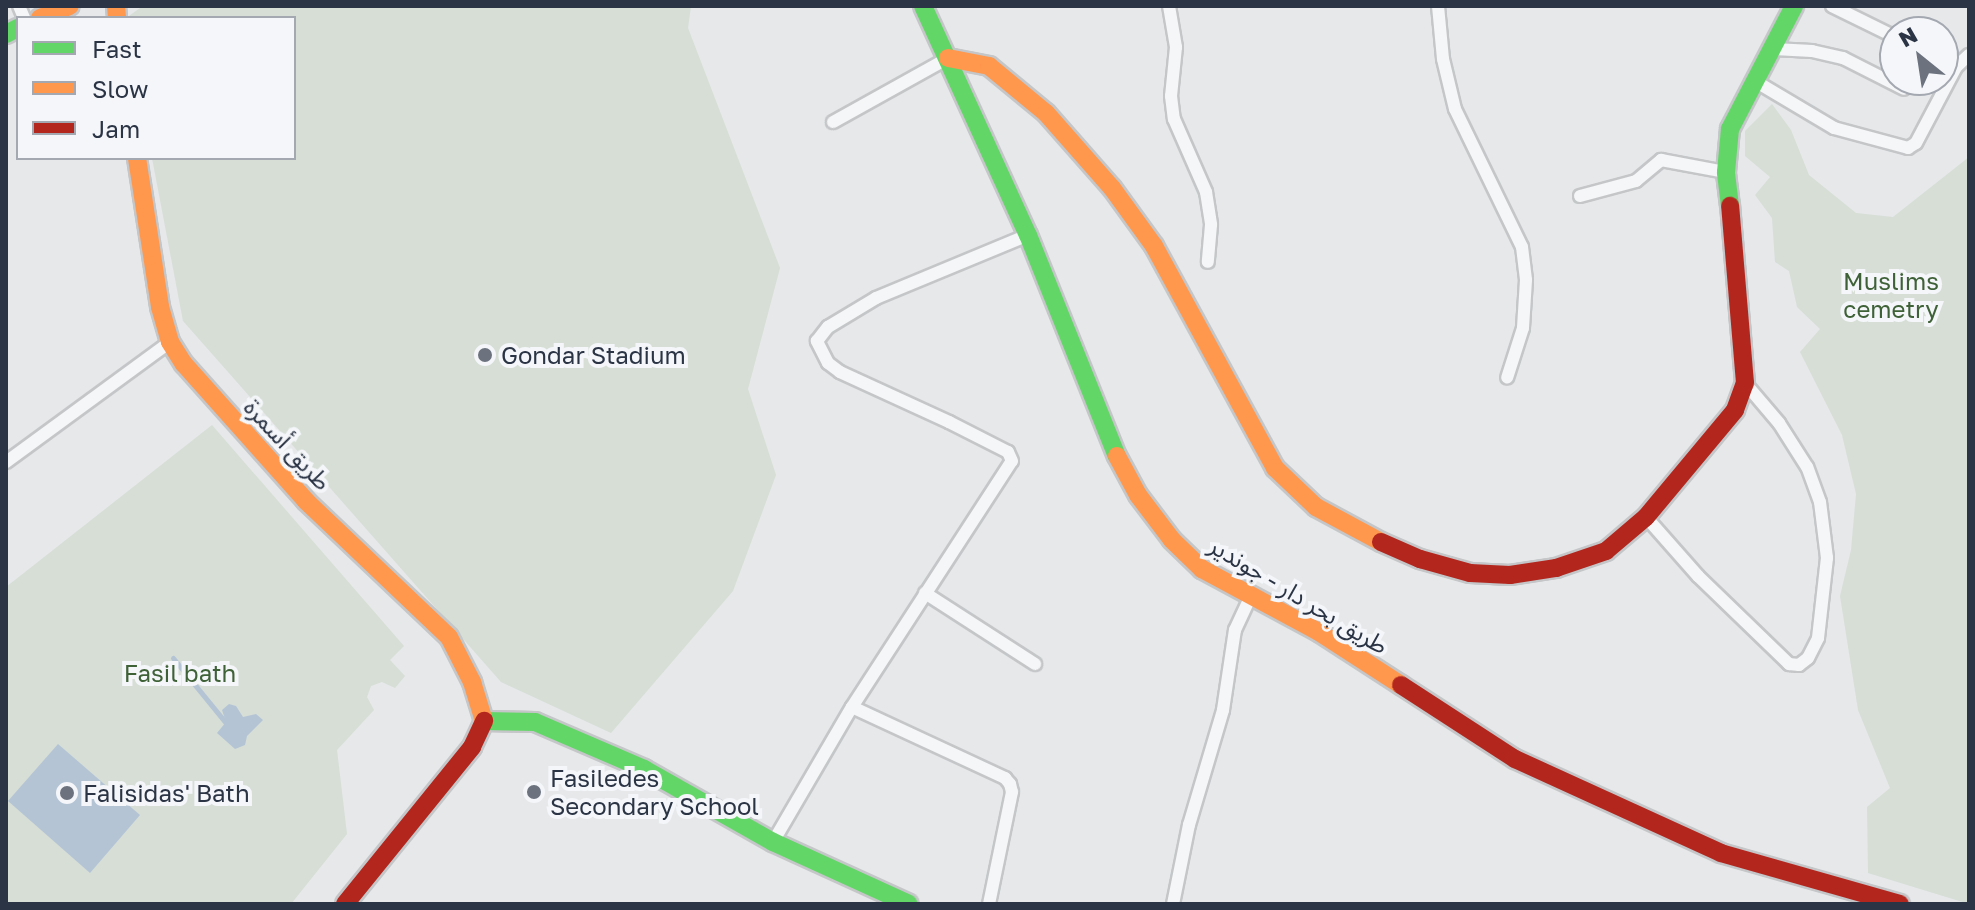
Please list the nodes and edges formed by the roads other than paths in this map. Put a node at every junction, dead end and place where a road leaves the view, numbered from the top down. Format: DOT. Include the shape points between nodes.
graph roads {
  1 [pos="70,6"];
  2 [pos="923,6"];
  3 [pos="1169,6"];
  4 [pos="1438,6"];
  5 [pos="1794,6"];
  6 [pos="1832,6"];
  7 [pos="45,16"];
  8 [pos="1879,29"];
  9 [pos="1774,49"];
  10 [pos="948,58"];
  11 [pos="1879,76"];
  12 [pos="1755,81"];
  13 [pos="1941,96"];
  14 [pos="833,122"];
  15 [pos="137,160"];
  16 [pos="1726,172"];
  17 [pos="1580,196"];
  18 [pos="1028,235"];
  19 [pos="1208,262"];
  20 [pos="170,342"];
  21 [pos="1507,378"];
  22 [pos="1745,383"];
  23 [pos="6,462"];
  24 [pos="1646,517"];
  25 [pos="925,593"];
  26 [pos="1251,595"];
  27 [pos="1035,664"];
  28 [pos="852,707"];
  29 [pos="484,721"];
  30 [pos="773,842"];
  31 [pos="350,899"];
  32 [pos="909,904"];
  33 [pos="989,904"];
  34 [pos="1173,904"];
  35 [pos="1900,904"];
  1 -- 7 [label="main road"];
  2 -- 10 [label="main road, طريق بحر دار - جوندير"];
  3 -- 19 [label="street" via="1176,47 1173,107 1206,192 1211,225"];
  4 -- 21 [label="street" via="1455,109 1522,247 1523,328"];
  5 -- 9 [label="main road"];
  6 -- 8 [label="street"];
  9 -- 11 [label="street" via="1843,58"];
  9 -- 12 [label="main road"];
  10 -- 14 [label="street"];
  10 -- 18 [label="main road, طريق بحر دار - جوندير"];
  10 -- 24 [label="main road" via="989,66 1046,113 1112,188 1154,246 1275,468 1316,507 1420,559 1470,573 1510,575 1556,568 1606,551"];
  12 -- 13 [label="street" via="1834,128 1908,148 1916,143"];
  12 -- 16 [label="main road" via="1730,129"];
  15 -- 20 [label="main road, طريق أسمرة"];
  16 -- 17 [label="street" via="1661,160 1636,181"];
  16 -- 22 [label="main road"];
  18 -- 25 [label="street" via="876,298 828,327 817,341 828,363 840,372 1011,456 1011,466"];
  18 -- 26 [label="main road, طريق بحر دار - جوندير" via="1082,380 1138,495 1202,569"];
  20 -- 23 [label="street"];
  20 -- 29 [label="main road, طريق أسمرة" via="306,501 449,637"];
  22 -- 24 [label="main road" via="1735,410"];
  22 -- 24 [label="street" via="1807,467 1820,502 1827,558 1818,638 1808,658 1789,664"];
  25 -- 27 [label="street"];
  25 -- 28 [label="street"];
  26 -- 34 [label="street" via="1235,630 1223,710 1189,825"];
  26 -- 35 [label="main road, طريق بحر دار - جوندير" via="1319,632 1515,759 1721,853"];
  28 -- 30 [label="street"];
  28 -- 33 [label="street" via="1010,784"];
  29 -- 30 [label="main road" via="535,722 644,769"];
  29 -- 31 [label="main road" via="472,747"];
  30 -- 32 [label="main road"];
}
